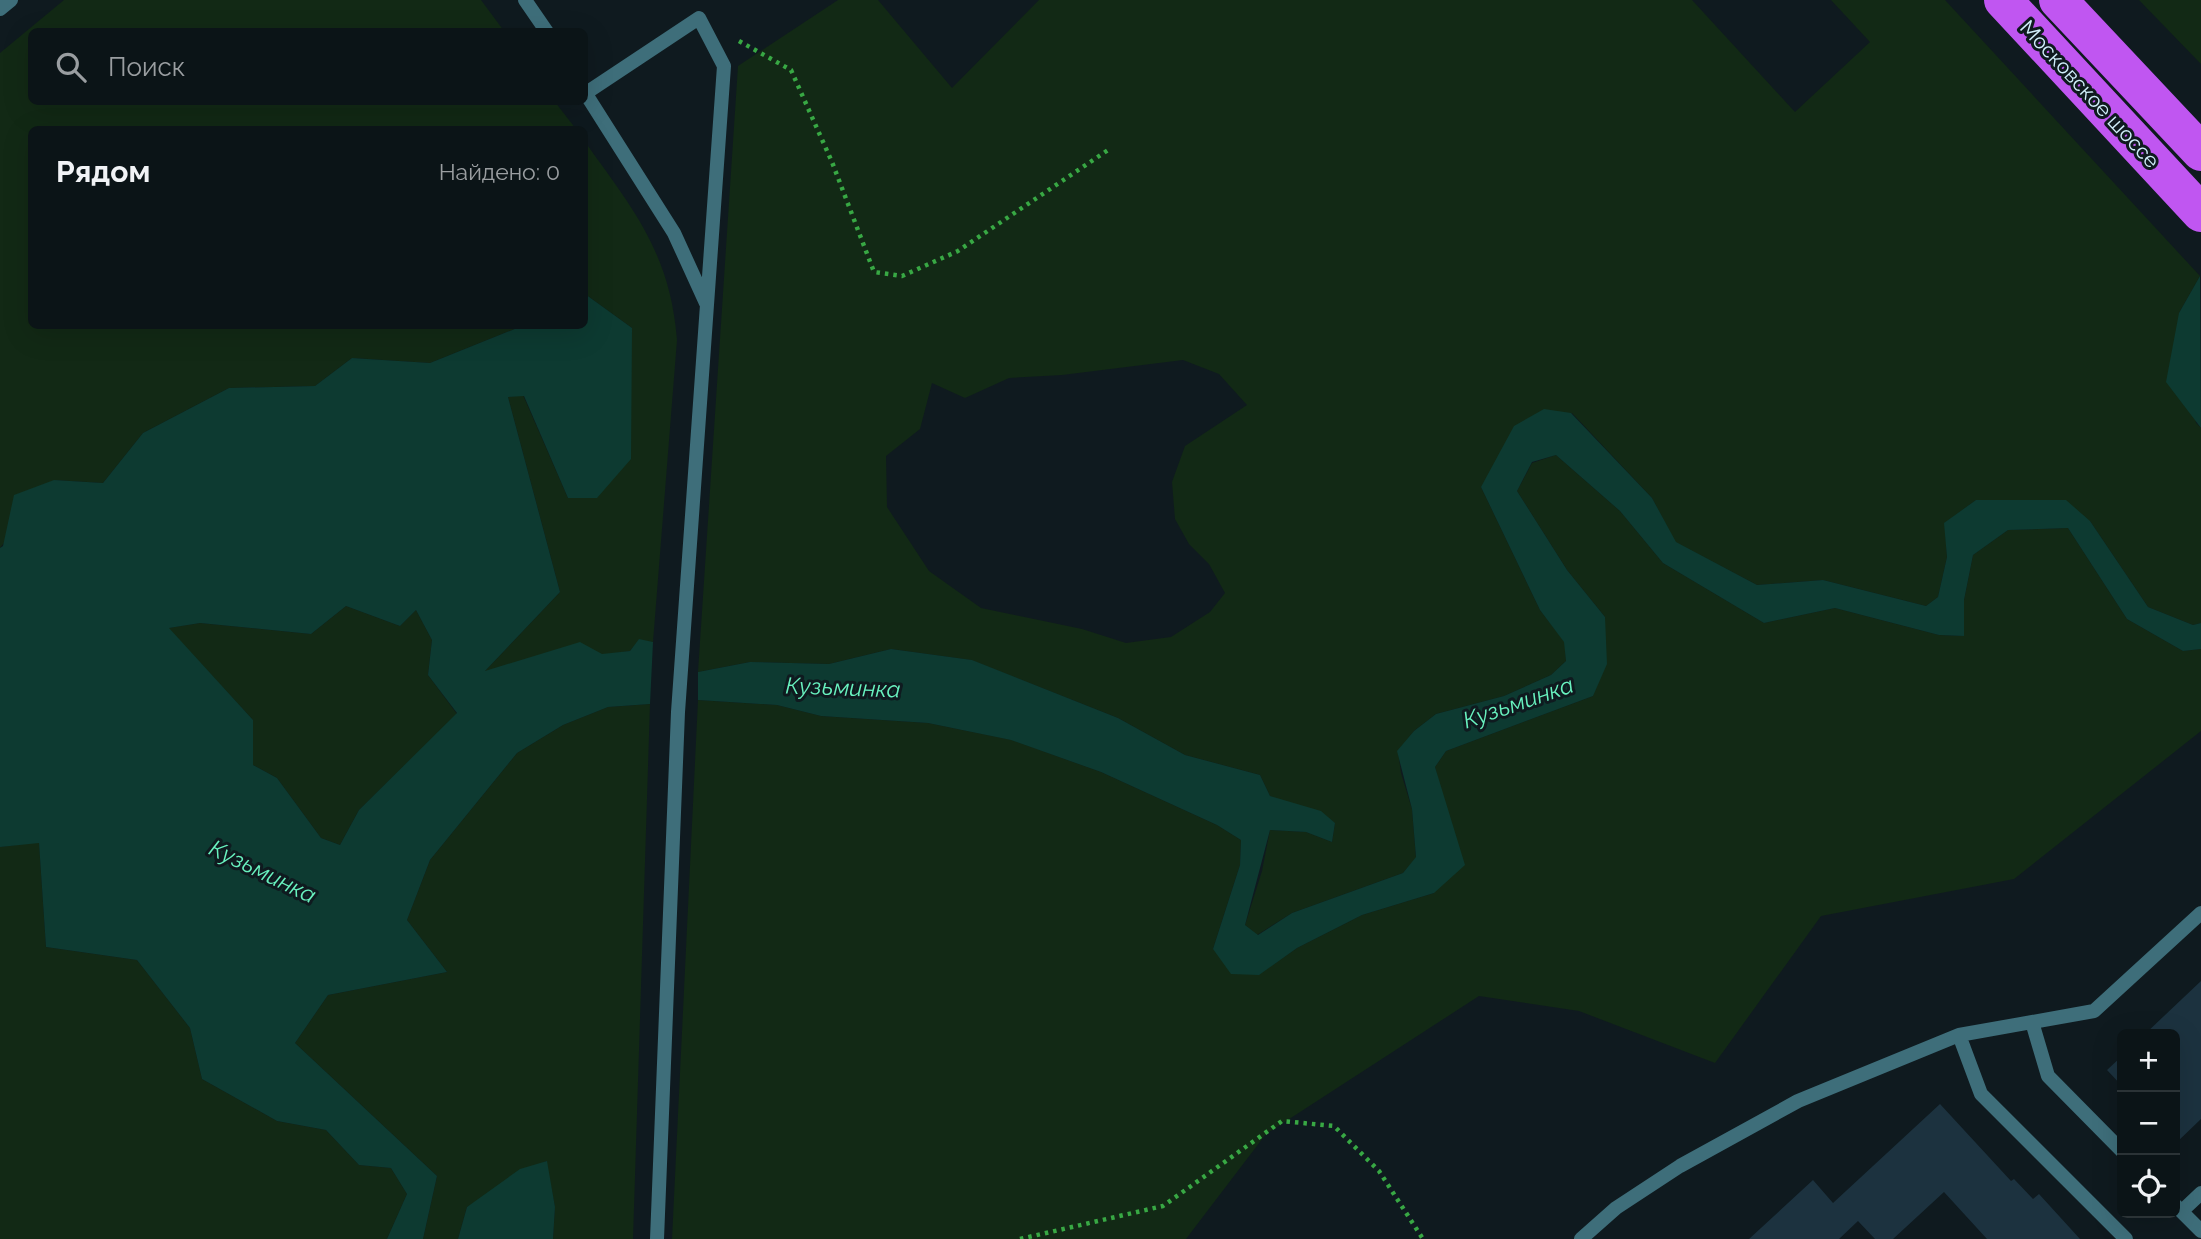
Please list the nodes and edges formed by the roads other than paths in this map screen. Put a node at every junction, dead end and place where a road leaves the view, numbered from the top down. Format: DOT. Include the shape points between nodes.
graph roads {
  1 [pos="525,0"];
  2 [pos="2003,0"];
  3 [pos="2059,0"];
  4 [pos="544,28"];
  5 [pos="588,90"];
  6 [pos="588,97"];
  7 [pos="2201,152"];
  8 [pos="2189,200"];
  9 [pos="707,305"];
  10 [pos="2201,913"];
  11 [pos="2032,1023"];
  12 [pos="1959,1035"];
  13 [pos="2117,1147"];
  14 [pos="2201,1193"];
  15 [pos="2180,1207"];
  16 [pos="2180,1210"];
  17 [pos="2201,1231"];
  18 [pos="657,1239"];
  19 [pos="1581,1239"];
  20 [pos="2126,1239"];
  1 -- 4 [label="lane"];
  2 -- 8 [label="highway, Московское шоссе"];
  3 -- 7 [label="highway, Московское шоссе"];
  5 -- 9 [label="lane" via="699,18 724,66"];
  6 -- 9 [label="lane" via="674,233"];
  9 -- 18 [label="lane" via="678,712"];
  10 -- 11 [label="lane" via="2094,1011"];
  11 -- 12 [label="lane"];
  11 -- 13 [label="lane" via="2048,1076"];
  12 -- 19 [label="lane" via="1798,1101 1680,1166 1616,1208"];
  12 -- 20 [label="lane" via="1981,1094"];
  14 -- 15 [label="lane"];
  16 -- 17 [label="lane"];
}
